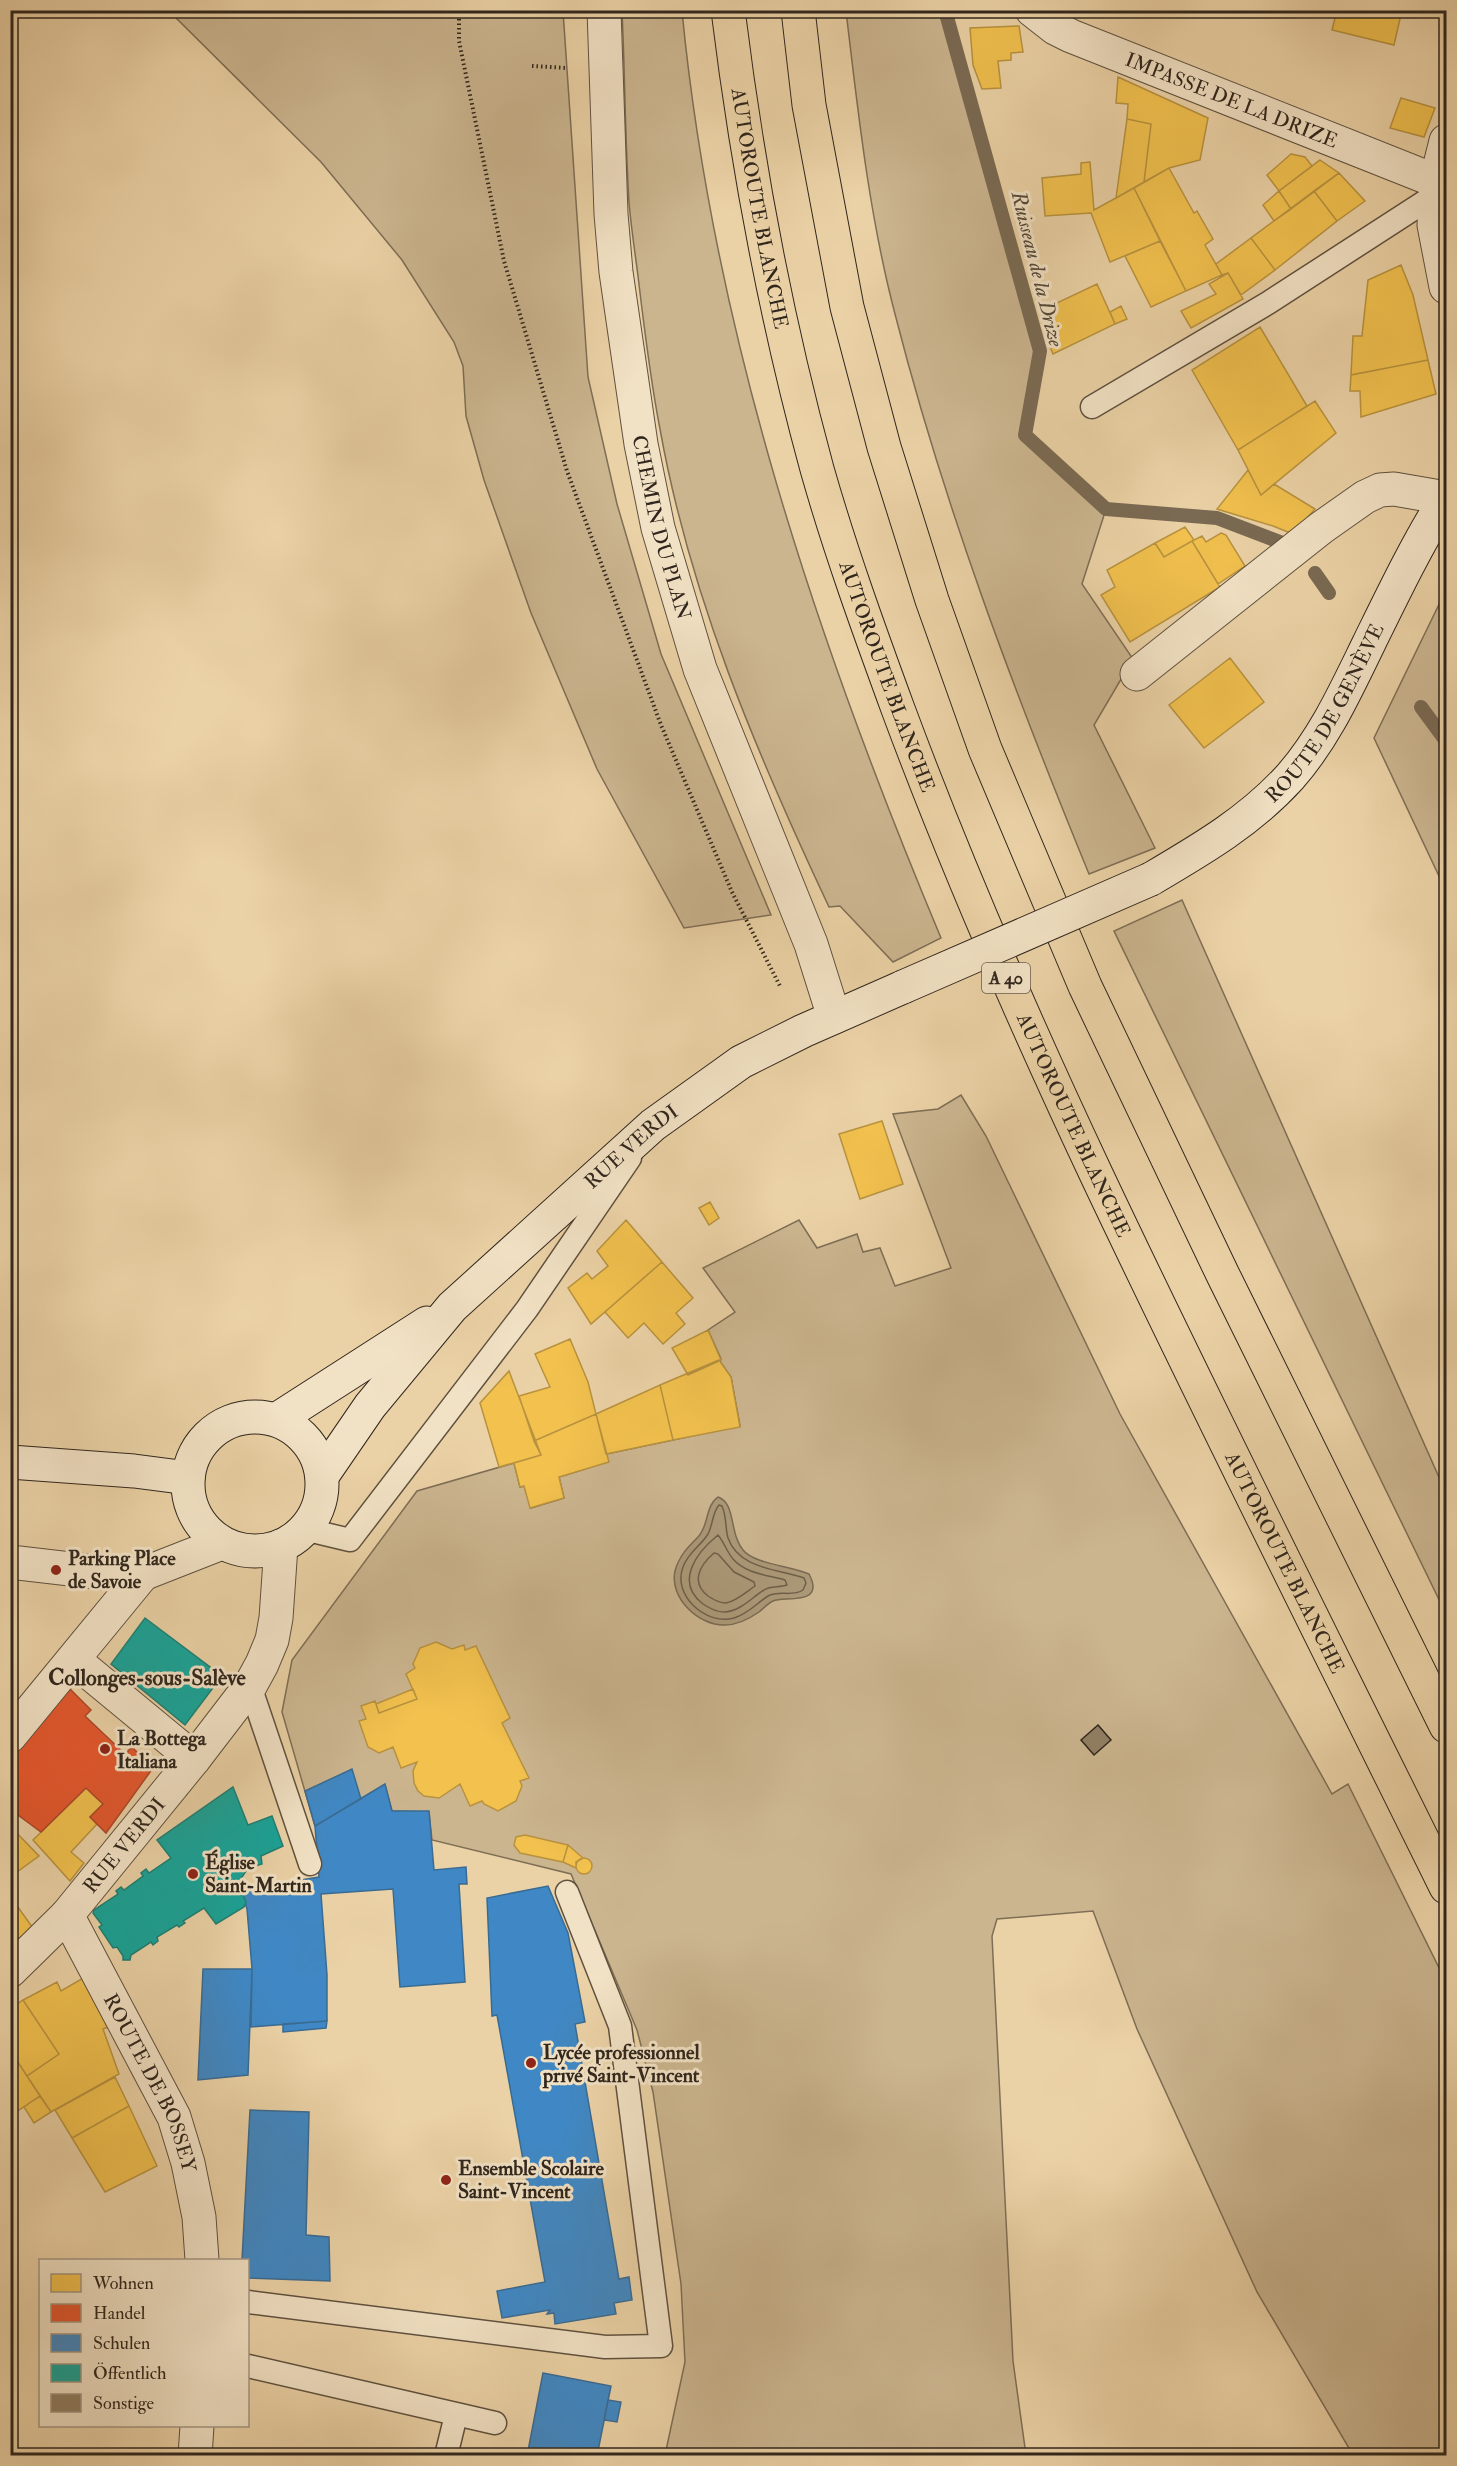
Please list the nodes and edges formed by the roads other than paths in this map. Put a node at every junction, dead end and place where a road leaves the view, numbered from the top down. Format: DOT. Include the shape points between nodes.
graph roads {
  1 [pos="604,10"];
  2 [pos="728,10"];
  3 [pos="798,10"];
  4 [pos="1032,10"];
  5 [pos="1446,141"];
  6 [pos="1436,188"];
  7 [pos="1446,287"];
  8 [pos="1092,407"];
  9 [pos="1446,498"];
  10 [pos="1137,674"];
  11 [pos="903,987"];
  12 [pos="834,1017"];
  13 [pos="653,1125"];
  14 [pos="452,1307"];
  15 [pos="276,1420"];
  16 [pos="10,1462"];
  17 [pos="322,1476"];
  18 [pos="188,1478"];
  19 [pos="293,1538"];
  20 [pos="222,1543"];
  21 [pos="10,1562"];
  22 [pos="143,1574"];
  23 [pos="74,1660"];
  24 [pos="250,1686"];
  25 [pos="1446,1726"];
  26 [pos="10,1736"];
  27 [pos="194,1760"];
  28 [pos="310,1864"];
  29 [pos="1446,1887"];
  30 [pos="567,1892"];
  31 [pos="67,1915"];
  32 [pos="10,1971"];
  33 [pos="202,2259"];
  34 [pos="249,2302"];
  35 [pos="249,2366"];
  36 [pos="456,2415"];
  37 [pos="495,2423"];
  38 [pos="196,2427"];
  39 [pos="195,2456"];
  40 [pos="446,2456"];
  1 -- 12 [label="street, CHEMIN DU PLAN" via="616,272 639,434 658,528 700,669 811,944"];
  2 -- 29 [label="highway, AUTOROUTE BLANCHE / A 40" via="741,115 782,324 817,469 863,613 928,791 1028,1030 1154,1298"];
  3 -- 25 [label="highway" via="809,105 850,318 884,447 928,589 985,749 1085,986"];
  4 -- 6 [label="street, IMPASSE DE LA DRIZE" via="1071,36"];
  5 -- 6 [label="street"];
  6 -- 7 [label="street" via="1434,225"];
  6 -- 8 [label="lane" via="1268,303"];
  9 -- 10 [label="street, ROUTE DE GENÈVE" via="1394,489 1365,497"];
  9 -- 11 [label="street, ROUTE DE GENÈVE, bridge" via="1335,712 1306,757 1245,820 1150,879"];
  11 -- 12 [label="street, RUE VERDI"];
  12 -- 13 [label="street, RUE VERDI" via="741,1062"];
  13 -- 14 [label="street, RUE VERDI"];
  13 -- 19 [label="lane" via="526,1309 350,1540"];
  14 -- 15 [label="street, RUE VERDI"];
  14 -- 17 [label="street, RUE VERDI" via="370,1406"];
  15 -- 17 [label="street" via="312,1447"];
  15 -- 18 [label="street" via="242,1418 211,1432 192,1460"];
  16 -- 18 [label="street"];
  17 -- 19 [label="street" via="319,1504"];
  18 -- 20 [label="street" via="192,1508 209,1533"];
  19 -- 20 [label="street" via="251,1551"];
  19 -- 24 [label="street, RUE VERDI" via="272,1640"];
  20 -- 22 [label="street"];
  21 -- 22 [label="street"];
  22 -- 23 [label="street"];
  23 -- 26 [label="street"];
  23 -- 27 [label="street"];
  24 -- 27 [label="street, RUE VERDI"];
  24 -- 28 [label="lane"];
  27 -- 31 [label="street, RUE VERDI"];
  30 -- 34 [label="lane" via="620,2026 661,2346 605,2347"];
  31 -- 32 [label="street, RUE VERDI"];
  31 -- 33 [label="street, ROUTE DE BOSSEY" via="174,2117 197,2206"];
  35 -- 36 [label="lane"];
  36 -- 37 [label="lane"];
  36 -- 40 [label="lane"];
  38 -- 39 [label="street"];
}
